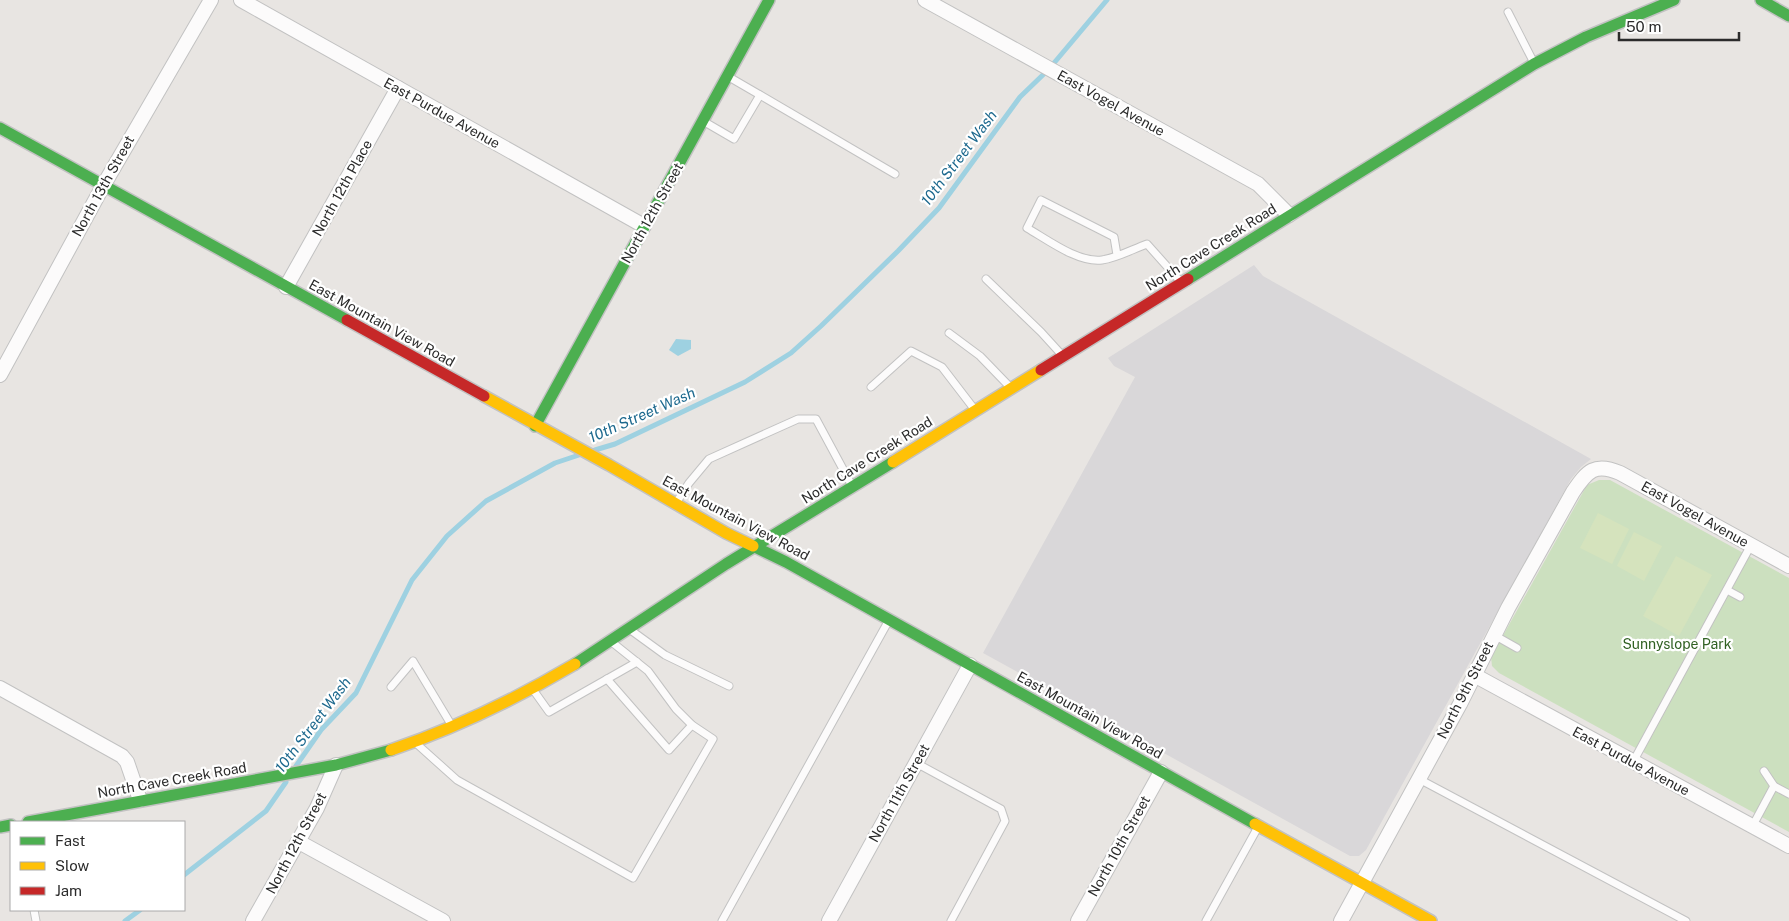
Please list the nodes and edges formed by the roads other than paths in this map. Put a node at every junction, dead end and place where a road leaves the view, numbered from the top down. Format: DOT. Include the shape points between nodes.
graph roads {
  1 [pos="211,0"];
  2 [pos="241,0"];
  3 [pos="925,0"];
  4 [pos="1674,0"];
  5 [pos="1761,0"];
  6 [pos="765,1"];
  7 [pos="1508,12"];
  8 [pos="1789,16"];
  9 [pos="1534,64"];
  10 [pos="727,76"];
  11 [pos="398,88"];
  12 [pos="760,95"];
  13 [pos="703,121"];
  14 [pos="0,128"];
  15 [pos="895,174"];
  16 [pos="103,186"];
  17 [pos="1289,215"];
  18 [pos="644,226"];
  19 [pos="1117,255"];
  20 [pos="986,279"];
  21 [pos="1182,283"];
  22 [pos="286,287"];
  23 [pos="949,334"];
  24 [pos="1063,357"];
  25 [pos="0,375"];
  26 [pos="871,387"];
  27 [pos="1011,388"];
  28 [pos="975,410"];
  29 [pos="536,426"];
  30 [pos="1599,467"];
  31 [pos="852,487"];
  32 [pos="676,503"];
  33 [pos="1751,545"];
  34 [pos="754,547"];
  35 [pos="1789,566"];
  36 [pos="1727,590"];
  37 [pos="1740,597"];
  38 [pos="890,620"];
  39 [pos="629,629"];
  40 [pos="1494,635"];
  41 [pos="610,641"];
  42 [pos="1517,648"];
  43 [pos="637,662"];
  44 [pos="970,665"];
  45 [pos="1474,675"];
  46 [pos="607,679"];
  47 [pos="728,686"];
  48 [pos="391,687"];
  49 [pos="0,688"];
  50 [pos="533,688"];
  51 [pos="692,725"];
  52 [pos="453,726"];
  53 [pos="414,742"];
  54 [pos="1633,762"];
  55 [pos="916,763"];
  56 [pos="336,765"];
  57 [pos="1764,771"];
  58 [pos="1161,772"];
  59 [pos="1419,779"];
  60 [pos="1774,786"];
  61 [pos="1789,794"];
  62 [pos="140,800"];
  63 [pos="33,821"];
  64 [pos="1259,826"];
  65 [pos="1752,827"];
  66 [pos="299,842"];
  67 [pos="1789,846"];
  68 [pos="1362,883"];
  69 [pos="253,921"];
  70 [pos="443,921"];
  71 [pos="722,921"];
  72 [pos="829,921"];
  73 [pos="950,921"];
  74 [pos="1078,921"];
  75 [pos="1206,921"];
  76 [pos="1341,921"];
  77 [pos="1431,921"];
  78 [pos="1686,921"];
  1 -- 16 [label="street, North 13th Street"];
  2 -- 11 [label="street, East Purdue Avenue"];
  3 -- 17 [label="street, East Vogel Avenue" via="1258,184"];
  4 -- 9 [label="street, North Cave Creek Road" via="1609,26"];
  5 -- 8 [label="street"];
  6 -- 10 [label="street, North 12th Street"];
  7 -- 9 [label="lane"];
  9 -- 17 [label="street, North Cave Creek Road"];
  10 -- 12 [label="lane"];
  10 -- 13 [label="street, North 12th Street"];
  11 -- 18 [label="street, East Purdue Avenue"];
  11 -- 22 [label="street, North 12th Place"];
  12 -- 13 [label="lane" via="734,139"];
  12 -- 15 [label="lane"];
  13 -- 18 [label="street, North 12th Street"];
  14 -- 16 [label="street, East Mountain View Road"];
  16 -- 22 [label="street, East Mountain View Road"];
  16 -- 25 [label="street, North 13th Street"];
  17 -- 21 [label="street, North Cave Creek Road"];
  18 -- 29 [label="street, North 12th Street"];
  19 -- 19 [label="lane" via="1103,260 1085,260 1027,228 1041,200 1114,237"];
  19 -- 21 [label="lane" via="1147,244"];
  20 -- 24 [label="lane"];
  21 -- 24 [label="street, North Cave Creek Road"];
  22 -- 29 [label="street, East Mountain View Road"];
  23 -- 27 [label="lane" via="980,356"];
  24 -- 27 [label="street, North Cave Creek Road"];
  26 -- 28 [label="lane" via="911,351 942,367"];
  27 -- 28 [label="street, North Cave Creek Road"];
  28 -- 31 [label="street, North Cave Creek Road"];
  29 -- 32 [label="street, East Mountain View Road"];
  30 -- 33 [label="street, East Vogel Avenue" via="1620,473"];
  30 -- 40 [label="street, North 9th Street" via="1583,477 1572,492"];
  31 -- 32 [label="lane" via="816,419 798,420 709,460"];
  31 -- 34 [label="street, North Cave Creek Road"];
  32 -- 34 [label="street, East Mountain View Road"];
  33 -- 35 [label="street, East Vogel Avenue"];
  33 -- 36 [label="lane"];
  34 -- 38 [label="street, East Mountain View Road"];
  34 -- 39 [label="street, North Cave Creek Road"];
  36 -- 37 [label="lane"];
  36 -- 54 [label="lane"];
  38 -- 44 [label="street, East Mountain View Road"];
  38 -- 71 [label="lane"];
  39 -- 41 [label="street, North Cave Creek Road"];
  39 -- 47 [label="lane" via="665,655"];
  40 -- 42 [label="lane"];
  40 -- 45 [label="street, North 9th Street"];
  41 -- 43 [label="lane"];
  41 -- 50 [label="street, North Cave Creek Road"];
  43 -- 46 [label="lane"];
  43 -- 51 [label="lane"];
  44 -- 55 [label="street, North 11th Street"];
  44 -- 58 [label="street, East Mountain View Road"];
  45 -- 54 [label="street, East Purdue Avenue"];
  45 -- 59 [label="street, North 9th Street"];
  46 -- 50 [label="lane" via="548,712"];
  46 -- 51 [label="lane" via="668,750"];
  48 -- 52 [label="lane" via="413,661"];
  49 -- 62 [label="street" via="122,756"];
  50 -- 52 [label="street, North Cave Creek Road"];
  51 -- 53 [label="lane" via="713,739 633,878 457,780"];
  52 -- 53 [label="street, North Cave Creek Road"];
  53 -- 56 [label="street, North Cave Creek Road"];
  54 -- 65 [label="street, East Purdue Avenue"];
  55 -- 72 [label="street, North 11th Street"];
  55 -- 73 [label="lane" via="1001,809 1004,815 1005,821"];
  56 -- 62 [label="street, North Cave Creek Road"];
  56 -- 66 [label="street, North 12th Street"];
  57 -- 60 [label="lane"];
  58 -- 64 [label="street, East Mountain View Road"];
  58 -- 74 [label="street, North 10th Street"];
  59 -- 68 [label="street, North 9th Street"];
  59 -- 78 [label="lane"];
  60 -- 61 [label="lane"];
  60 -- 65 [label="lane"];
  62 -- 63 [label="street, North Cave Creek Road"];
  64 -- 68 [label="street, East Mountain View Road"];
  64 -- 75 [label="lane"];
  65 -- 67 [label="street, East Purdue Avenue"];
  66 -- 69 [label="street, North 12th Street"];
  66 -- 70 [label="street"];
  68 -- 76 [label="street, North 9th Street"];
  68 -- 77 [label="street, East Mountain View Road"];
}
